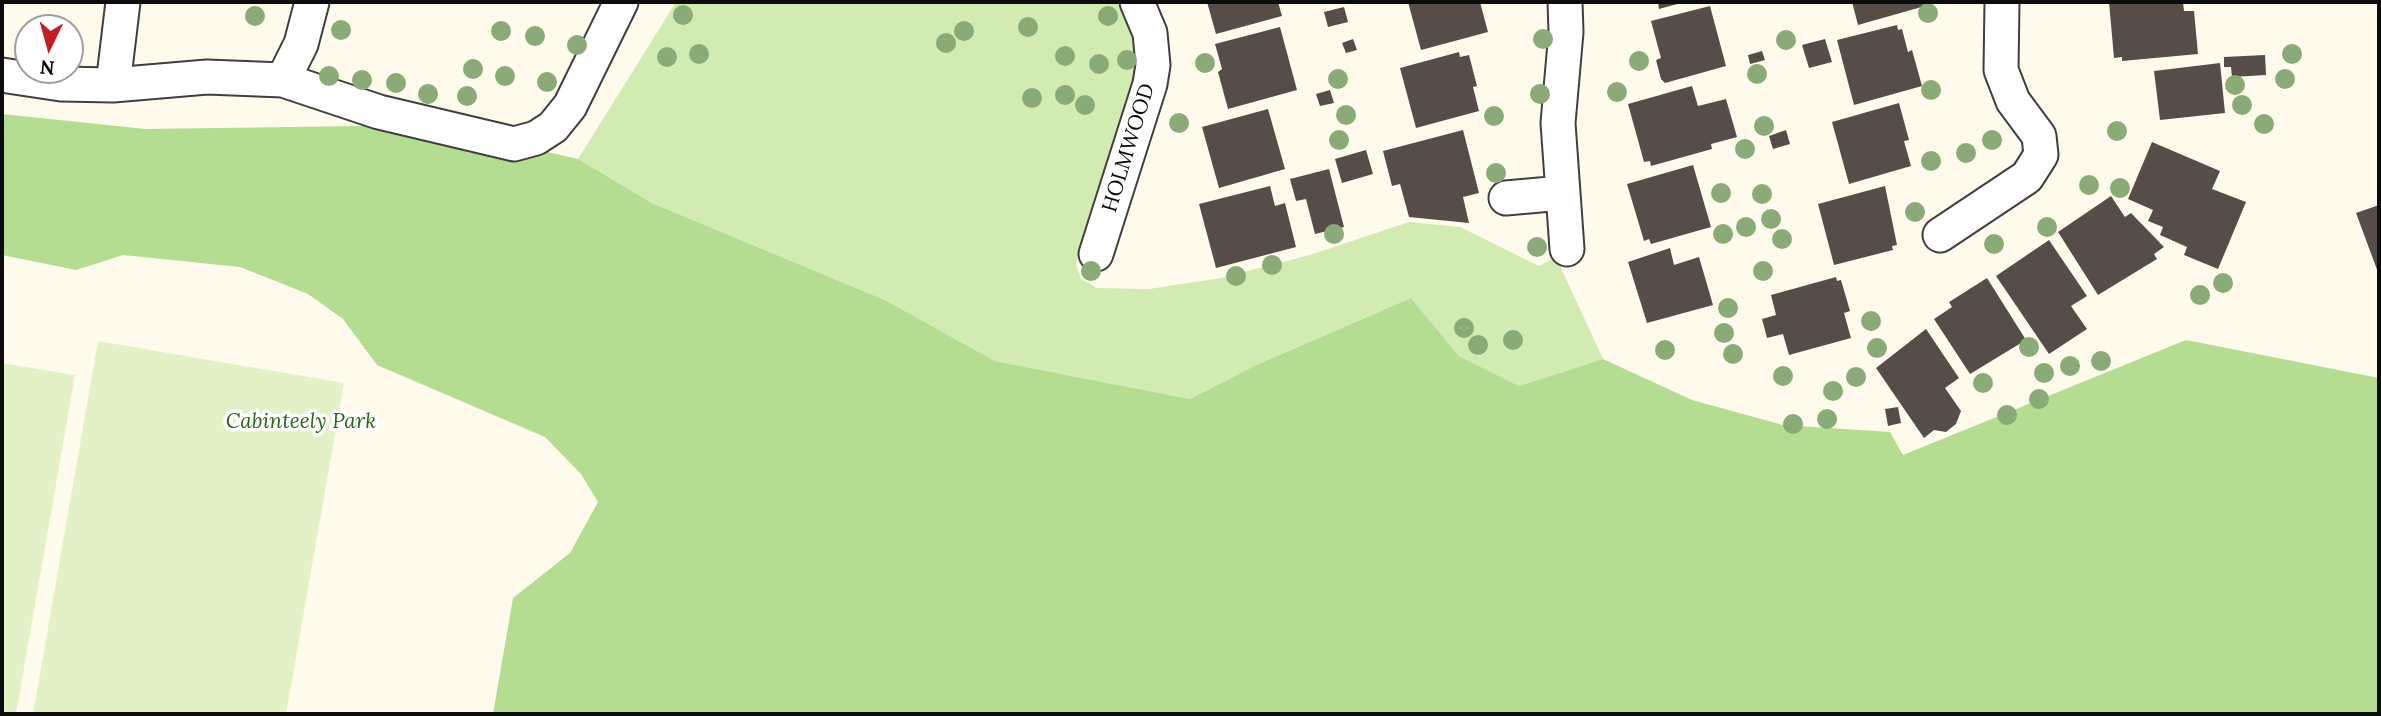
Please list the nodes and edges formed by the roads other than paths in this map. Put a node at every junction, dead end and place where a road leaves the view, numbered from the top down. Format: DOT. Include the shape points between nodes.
graph roads {
  1 [pos="123,2"];
  2 [pos="313,2"];
  3 [pos="621,2"];
  4 [pos="1137,2"];
  5 [pos="1565,2"];
  6 [pos="2002,2"];
  7 [pos="2,75"];
  8 [pos="284,80"];
  9 [pos="113,85"];
  10 [pos="1562,193"];
  11 [pos="1506,198"];
  12 [pos="1940,235"];
  13 [pos="1567,250"];
  14 [pos="1096,254"];
  1 -- 9 [label="street"];
  2 -- 8 [label="street"];
  3 -- 8 [label="street" via="570,106 553,127 514,144 379,113"];
  4 -- 14 [label="street, HOLMWOOD" via="1150,33 1152,75"];
  5 -- 10 [label="street" via="1558,109"];
  6 -- 12 [label="street" via="2001,70 2012,101 2039,136 2041,155 2026,177"];
  7 -- 9 [label="street" via="61,84"];
  8 -- 9 [label="street" via="207,76"];
  10 -- 11 [label="street"];
  10 -- 13 [label="street"];
}
